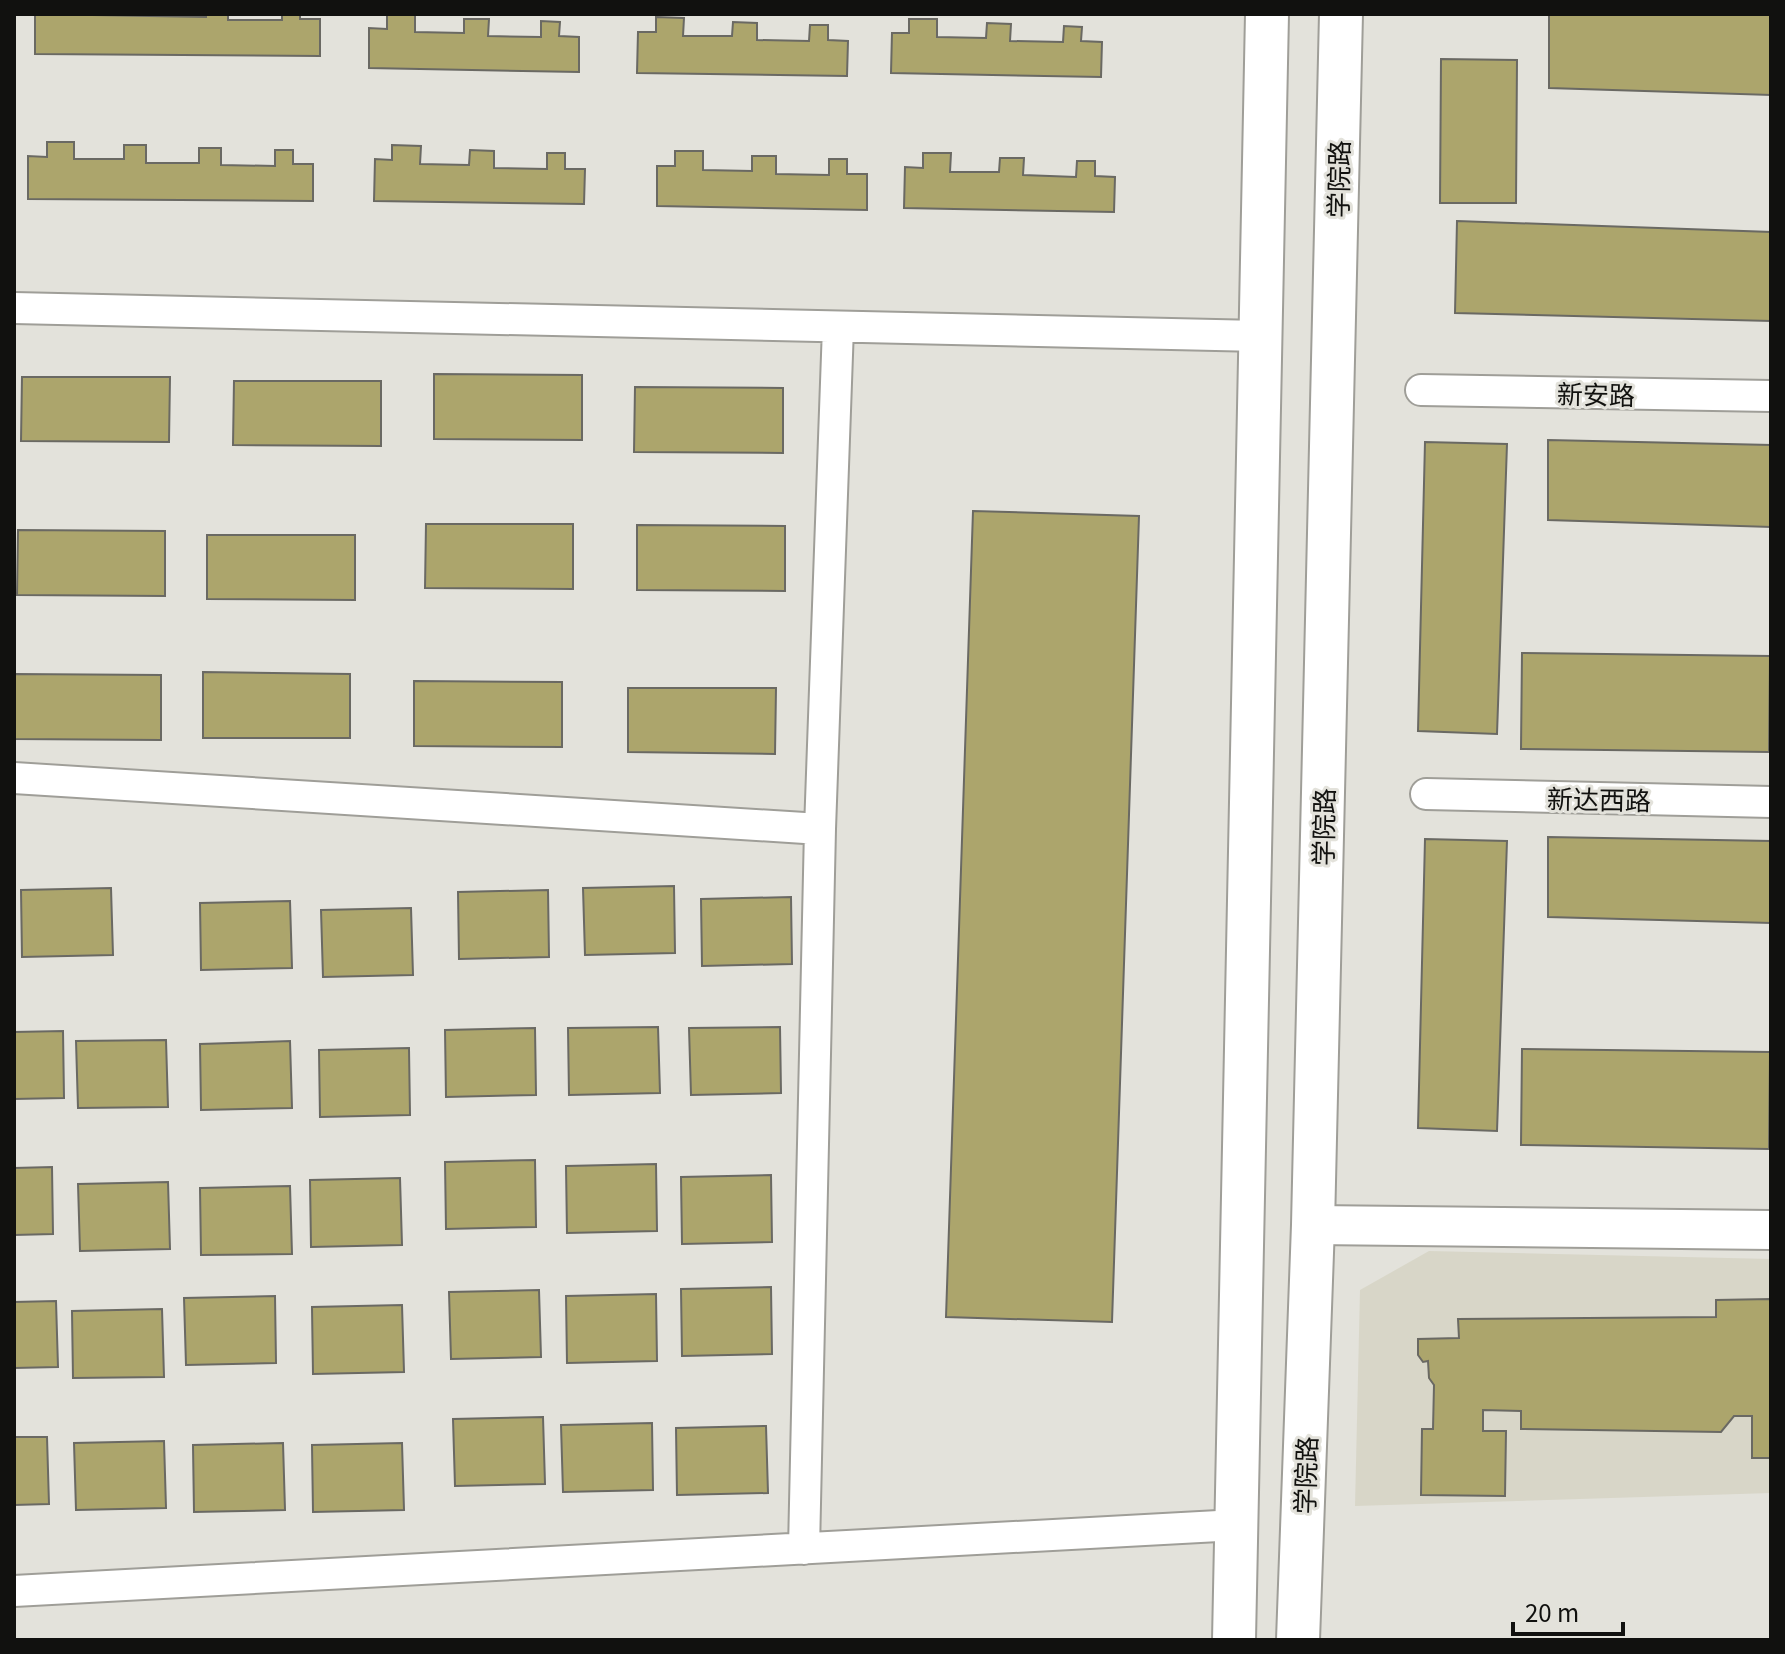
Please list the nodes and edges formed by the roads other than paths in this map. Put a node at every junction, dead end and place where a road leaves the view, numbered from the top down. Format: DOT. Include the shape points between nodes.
graph roads {
  1 [pos="1267,14"];
  2 [pos="1341,14"];
  3 [pos="14,308"];
  4 [pos="838,327"];
  5 [pos="1260,336"];
  6 [pos="1421,390"];
  7 [pos="1771,396"];
  8 [pos="14,778"];
  9 [pos="1426,794"];
  10 [pos="1771,802"];
  11 [pos="820,829"];
  12 [pos="1313,1225"];
  13 [pos="1771,1230"];
  14 [pos="1237,1525"];
  15 [pos="804,1549"];
  16 [pos="14,1591"];
  17 [pos="1234,1640"];
  18 [pos="1298,1640"];
  1 -- 5 [label="main road"];
  2 -- 12 [label="main road, 学院路"];
  3 -- 4 [label="street"];
  4 -- 5 [label="street"];
  4 -- 11 [label="street"];
  5 -- 14 [label="main road"];
  6 -- 7 [label="street, 新安路"];
  8 -- 11 [label="street"];
  9 -- 10 [label="street, 新达西路"];
  11 -- 15 [label="street"];
  12 -- 13 [label="street"];
  12 -- 18 [label="main road, 学院路"];
  14 -- 15 [label="street"];
  14 -- 17 [label="main road"];
  15 -- 16 [label="street"];
}
